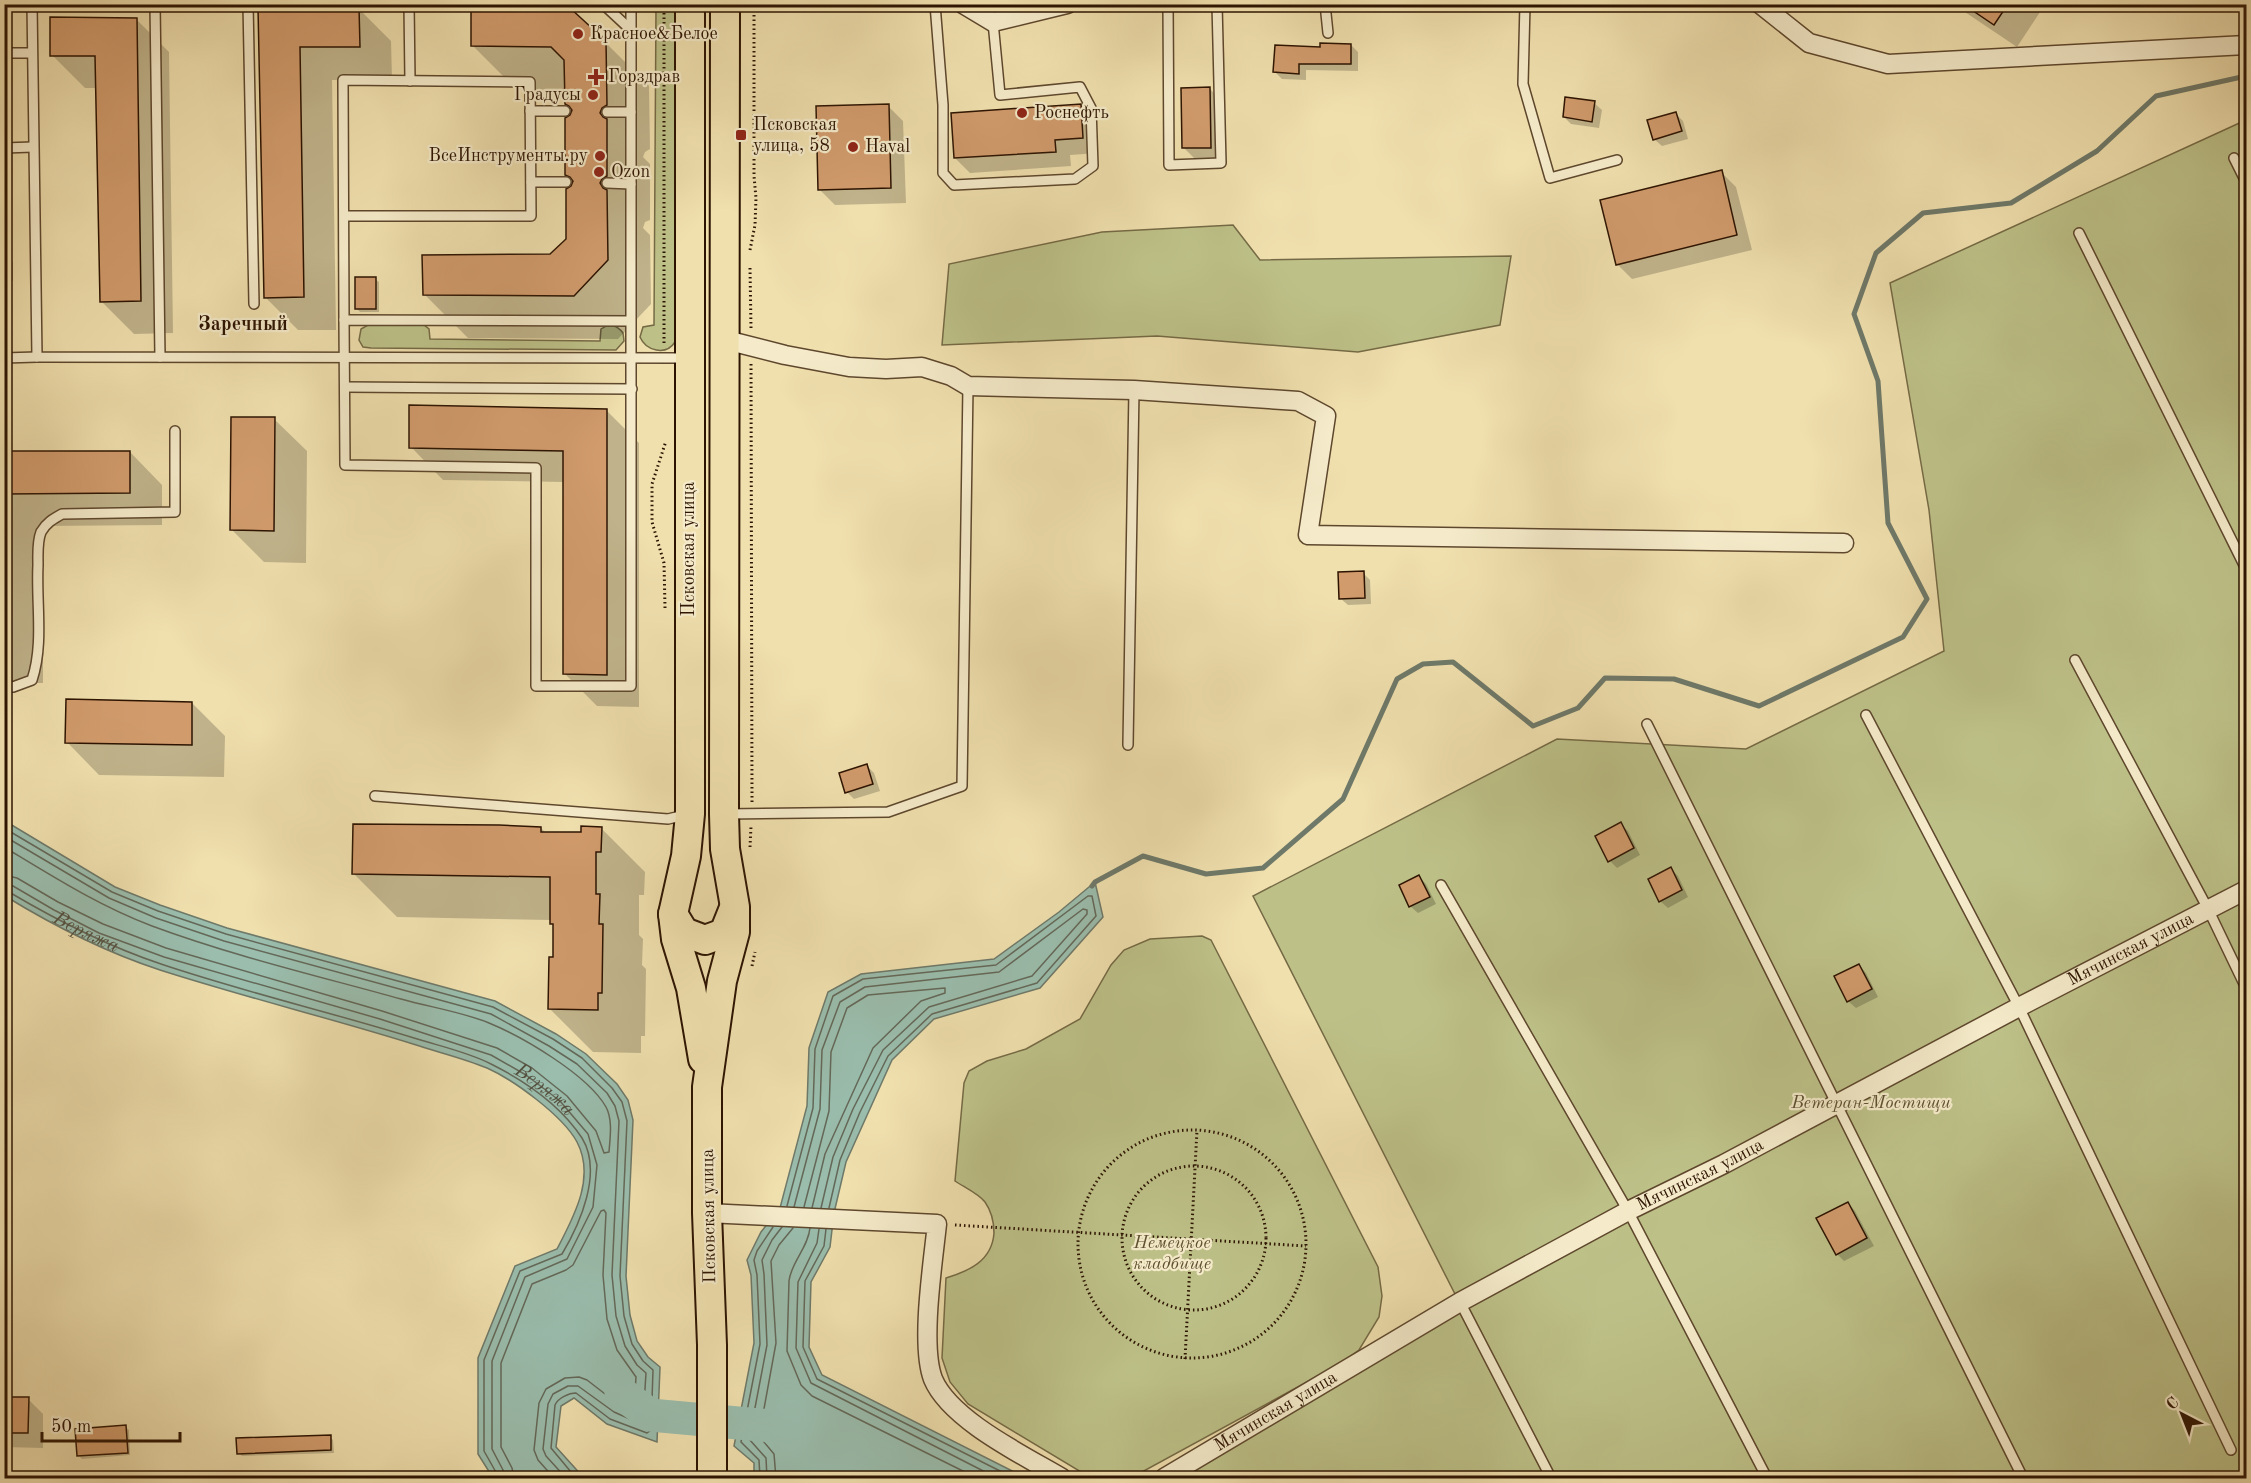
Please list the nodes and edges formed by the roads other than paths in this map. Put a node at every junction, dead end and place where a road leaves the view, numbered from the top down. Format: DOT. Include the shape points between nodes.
graph roads {
  1 [pos="32,4"];
  2 [pos="155,4"];
  3 [pos="248,4"];
  4 [pos="409,4"];
  5 [pos="603,4"];
  6 [pos="631,4"];
  7 [pos="690,4"];
  8 [pos="725,4"];
  9 [pos="934,4"];
  10 [pos="963,4"];
  11 [pos="1067,4"];
  12 [pos="1168,4"];
  13 [pos="1217,4"];
  14 [pos="1325,4"];
  15 [pos="1525,4"];
  16 [pos="1760,4"];
  17 [pos="993,22"];
  18 [pos="630,30"];
  19 [pos="1328,33"];
  20 [pos="2247,45"];
  21 [pos="32,52"];
  22 [pos="4,53"];
  23 [pos="410,81"];
  24 [pos="531,111"];
  25 [pos="565,111"];
  26 [pos="607,112"];
  27 [pos="631,112"];
  28 [pos="33,147"];
  29 [pos="4,148"];
  30 [pos="2234,158"];
  31 [pos="1617,160"];
  32 [pos="531,182"];
  33 [pos="566,182"];
  34 [pos="2247,182"];
  35 [pos="607,183"];
  36 [pos="631,184"];
  37 [pos="344,216"];
  38 [pos="2079,233"];
  39 [pos="254,304"];
  40 [pos="345,320"];
  41 [pos="631,321"];
  42 [pos="738,343"];
  43 [pos="37,357"];
  44 [pos="160,357"];
  45 [pos="345,357"];
  46 [pos="4,358"];
  47 [pos="677,358"];
  48 [pos="632,359"];
  49 [pos="968,386"];
  50 [pos="345,387"];
  51 [pos="632,390"];
  52 [pos="1134,390"];
  53 [pos="175,431"];
  54 [pos="1844,543"];
  55 [pos="2247,569"];
  56 [pos="2075,660"];
  57 [pos="4,686"];
  58 [pos="1866,715"];
  59 [pos="1647,724"];
  60 [pos="1128,745"];
  61 [pos="375,796"];
  62 [pos="690,814"];
  63 [pos="738,814"];
  64 [pos="1441,885"];
  65 [pos="2247,890"];
  66 [pos="735,907"];
  67 [pos="2208,909"];
  68 [pos="672,914"];
  69 [pos="2247,988"];
  70 [pos="2019,1007"];
  71 [pos="707,1087"];
  72 [pos="1837,1103"];
  73 [pos="1628,1211"];
  74 [pos="707,1213"];
  75 [pos="1460,1302"];
  76 [pos="703,1346"];
  77 [pos="2231,1450"];
  78 [pos="693,1479"];
  79 [pos="712,1479"];
  80 [pos="1062,1479"];
  81 [pos="1164,1479"];
  82 [pos="1551,1479"];
  83 [pos="1767,1479"];
  84 [pos="2023,1479"];
  1 -- 21 [label="lane"];
  2 -- 44 [label="lane"];
  3 -- 39 [label="lane"];
  4 -- 23 [label="lane"];
  5 -- 18 [label="lane"];
  6 -- 18 [label="lane"];
  7 -- 47 [label="main road, Псковская улица"];
  8 -- 42 [label="main road, Псковская улица"];
  9 -- 17 [label="lane" via="943,105 942,172 954,185 1075,179 1093,166 1092,108 1080,87 1000,95"];
  10 -- 17 [label="street"];
  11 -- 17 [label="street"];
  12 -- 13 [label="lane" via="1169,165 1221,163"];
  14 -- 19 [label="lane"];
  15 -- 31 [label="lane" via="1523,84 1550,178"];
  16 -- 20 [label="street" via="1809,43 1888,64"];
  18 -- 27 [label="lane"];
  21 -- 22 [label="lane"];
  21 -- 28 [label="lane"];
  23 -- 24 [label="lane" via="530,82"];
  23 -- 37 [label="lane" via="343,80"];
  24 -- 25 [label="lane"];
  24 -- 32 [label="lane"];
  26 -- 27 [label="lane"];
  27 -- 36 [label="lane"];
  28 -- 29 [label="lane"];
  28 -- 43 [label="lane"];
  30 -- 34 [label="lane"];
  32 -- 33 [label="lane"];
  32 -- 37 [label="lane" via="531,216"];
  35 -- 36 [label="lane"];
  36 -- 41 [label="lane"];
  37 -- 40 [label="lane"];
  38 -- 55 [label="lane"];
  40 -- 41 [label="lane"];
  40 -- 45 [label="lane"];
  41 -- 48 [label="lane"];
  42 -- 49 [label="street" via="849,367 922,367"];
  42 -- 63 [label="main road, Псковская улица"];
  43 -- 44 [label="lane"];
  43 -- 46 [label="lane"];
  44 -- 45 [label="lane"];
  45 -- 48 [label="lane"];
  45 -- 50 [label="lane"];
  47 -- 48 [label="lane"];
  47 -- 62 [label="main road, Псковская улица"];
  48 -- 51 [label="lane"];
  49 -- 52 [label="street"];
  49 -- 63 [label="lane" via="962,786 888,812"];
  50 -- 51 [label="lane"];
  50 -- 51 [label="lane" via="345,465 536,468 536,686 632,686"];
  52 -- 54 [label="street" via="1298,401 1326,416 1308,535"];
  52 -- 60 [label="lane"];
  53 -- 57 [label="lane" via="175,512 62,514 42,530 37,572 38,663 32,680"];
  56 -- 67 [label="lane"];
  58 -- 70 [label="lane"];
  59 -- 72 [label="lane"];
  61 -- 62 [label="lane" via="668,819"];
  62 -- 68 [label="main road, Псковская улица" via="686,856"];
  63 -- 66 [label="main road, Псковская улица" via="725,849"];
  64 -- 73 [label="lane"];
  65 -- 67 [label="street, Мячинская улица"];
  66 -- 68 [label="main road" via="724,933 705,940 684,932"];
  66 -- 71 [label="main road, Псковская улица" via="735,932 722,981"];
  67 -- 69 [label="lane"];
  67 -- 70 [label="street, Мячинская улица"];
  68 -- 71 [label="main road, Псковская улица" via="691,988"];
  70 -- 72 [label="street, Мячинская улица"];
  70 -- 77 [label="lane"];
  71 -- 74 [label="main road, Псковская улица"];
  72 -- 73 [label="street, Мячинская улица"];
  72 -- 84 [label="lane"];
  73 -- 75 [label="street, Мячинская улица"];
  73 -- 83 [label="lane"];
  74 -- 76 [label="main road, Псковская улица"];
  74 -- 80 [label="street" via="937,1224 928,1354 933,1380 948,1401 974,1425"];
  75 -- 81 [label="street, Мячинская улица"];
  75 -- 82 [label="lane"];
  76 -- 78 [label="main road"];
  76 -- 79 [label="main road"];
}
